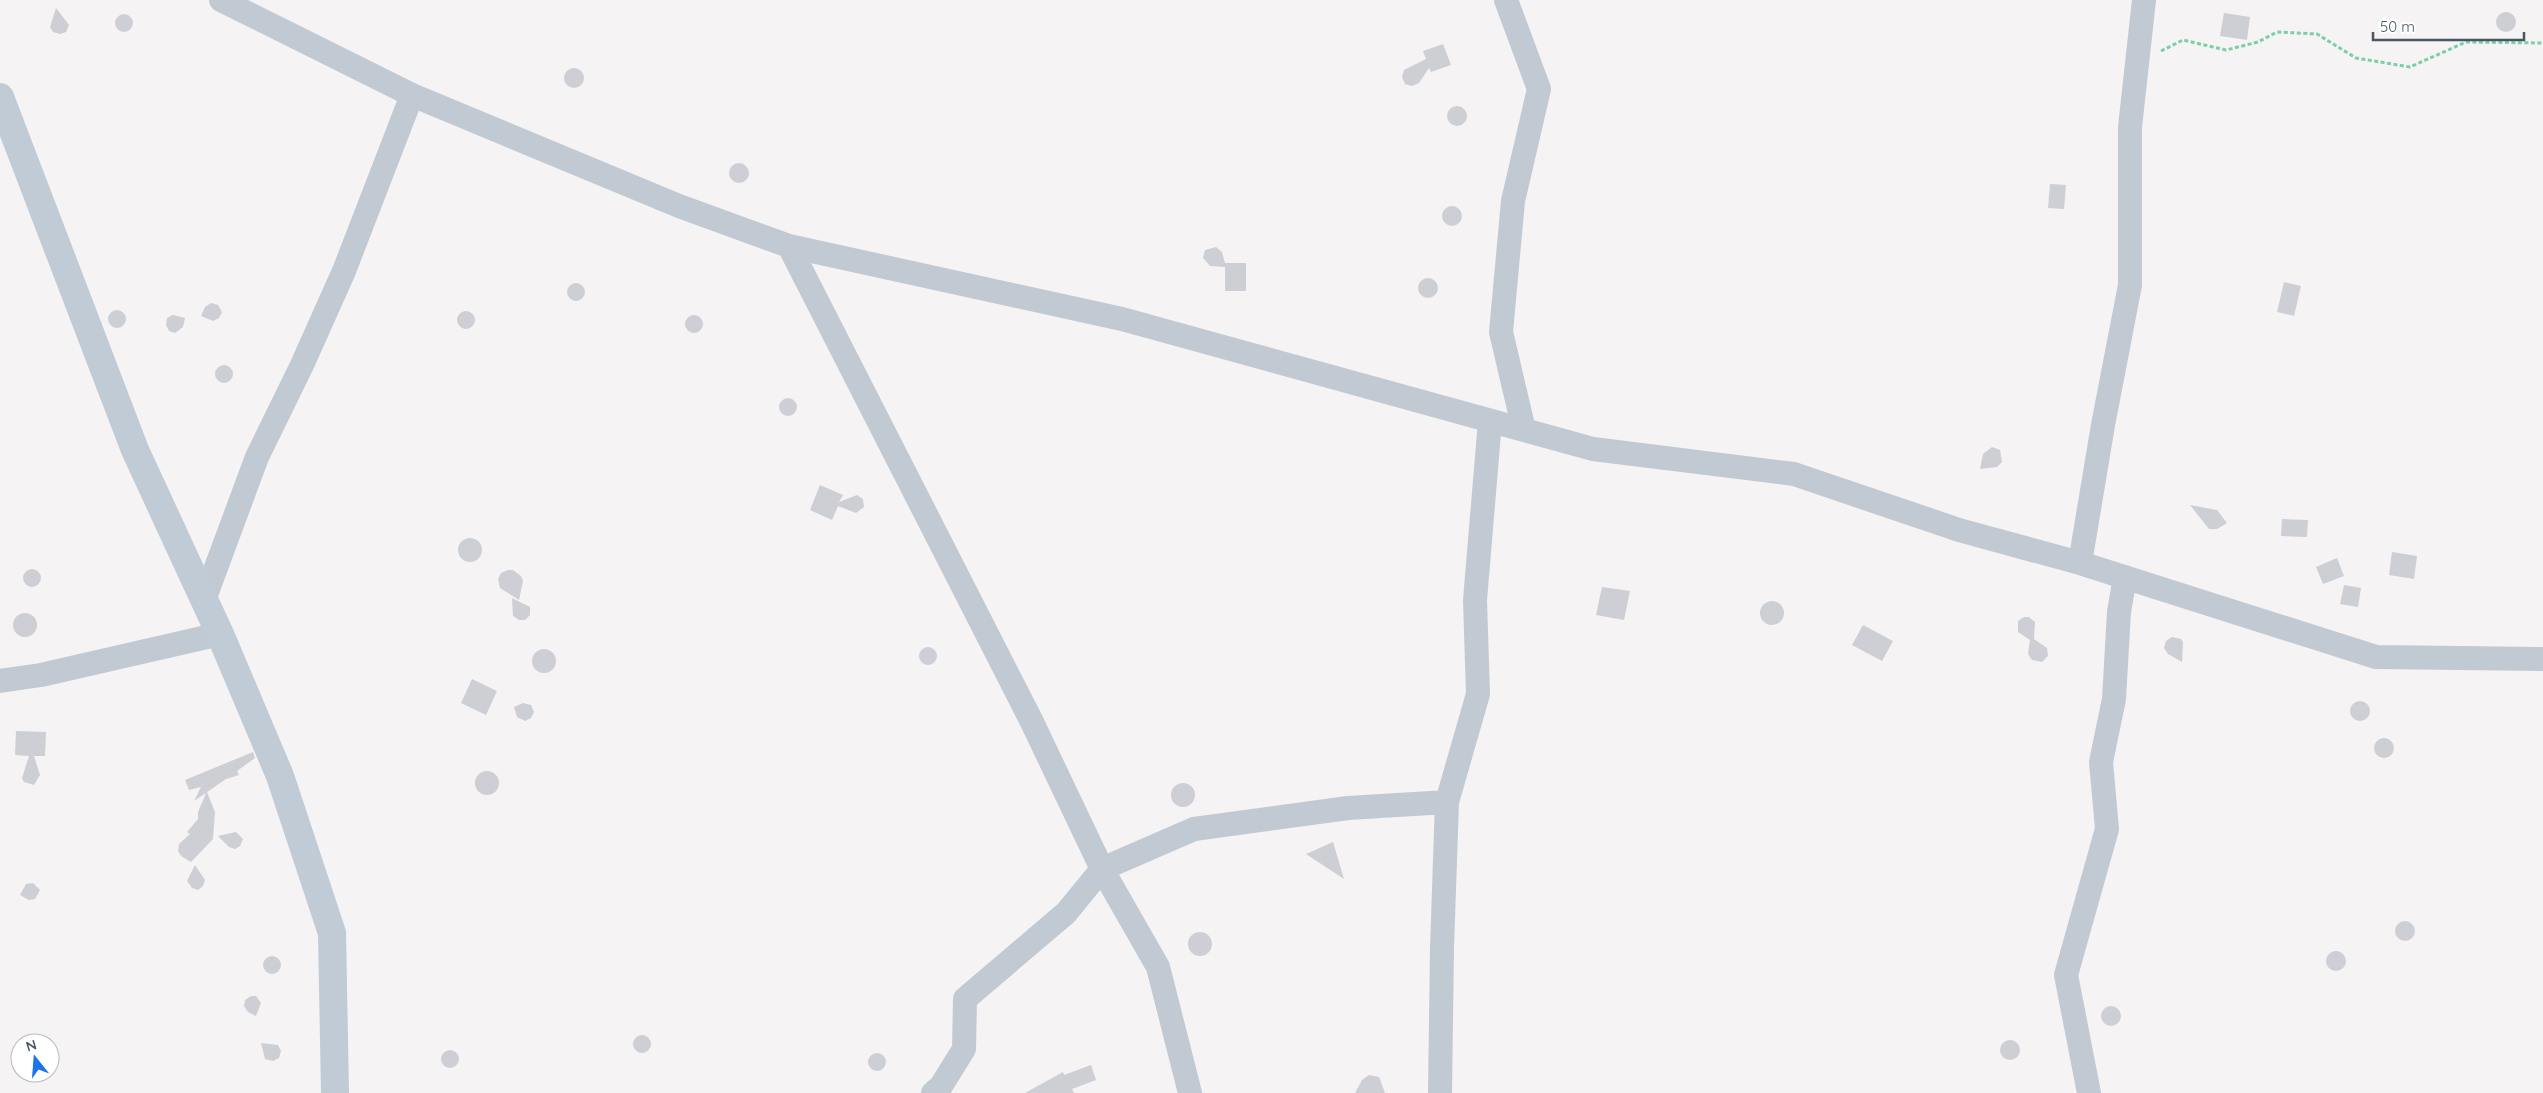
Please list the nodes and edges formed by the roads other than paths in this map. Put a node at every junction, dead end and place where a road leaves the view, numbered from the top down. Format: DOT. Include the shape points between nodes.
graph roads {
  1 [pos="221,0"];
  2 [pos="1506,0"];
  3 [pos="2144,0"];
  4 [pos="412,95"];
  5 [pos="0,97"];
  6 [pos="789,246"];
  7 [pos="1490,421"];
  8 [pos="1524,430"];
  9 [pos="2080,563"];
  10 [pos="2124,577"];
  11 [pos="204,600"];
  12 [pos="220,634"];
  13 [pos="2543,658"];
  14 [pos="0,681"];
  15 [pos="1447,802"];
  16 [pos="1102,869"];
  17 [pos="335,1093"];
  18 [pos="933,1093"];
  19 [pos="1190,1093"];
  20 [pos="1440,1093"];
  21 [pos="2090,1093"];
  1 -- 4 [label="street"];
  2 -- 8 [label="street" via="1539,89 1513,202 1501,332"];
  3 -- 9 [label="street" via="2130,127 2130,285"];
  4 -- 6 [label="street" via="679,206"];
  4 -- 11 [label="street" via="344,271 257,457"];
  5 -- 11 [label="street" via="135,450"];
  6 -- 7 [label="street" via="1122,319"];
  6 -- 16 [label="street" via="1031,720"];
  7 -- 8 [label="street"];
  7 -- 15 [label="street" via="1475,600 1478,694"];
  8 -- 9 [label="street" via="1594,449 1794,474 1959,530"];
  9 -- 10 [label="street"];
  10 -- 13 [label="street" via="2376,657"];
  10 -- 21 [label="street" via="2114,699 2101,762 2107,829 2066,975"];
  11 -- 12 [label="street"];
  12 -- 14 [label="street" via="42,675"];
  12 -- 17 [label="street" via="280,776 332,933"];
  15 -- 16 [label="street" via="1348,808 1194,829"];
  15 -- 20 [label="street"];
  16 -- 18 [label="street" via="1066,913 966,999 964,1049 941,1086"];
  16 -- 19 [label="street" via="1158,967"];
}
